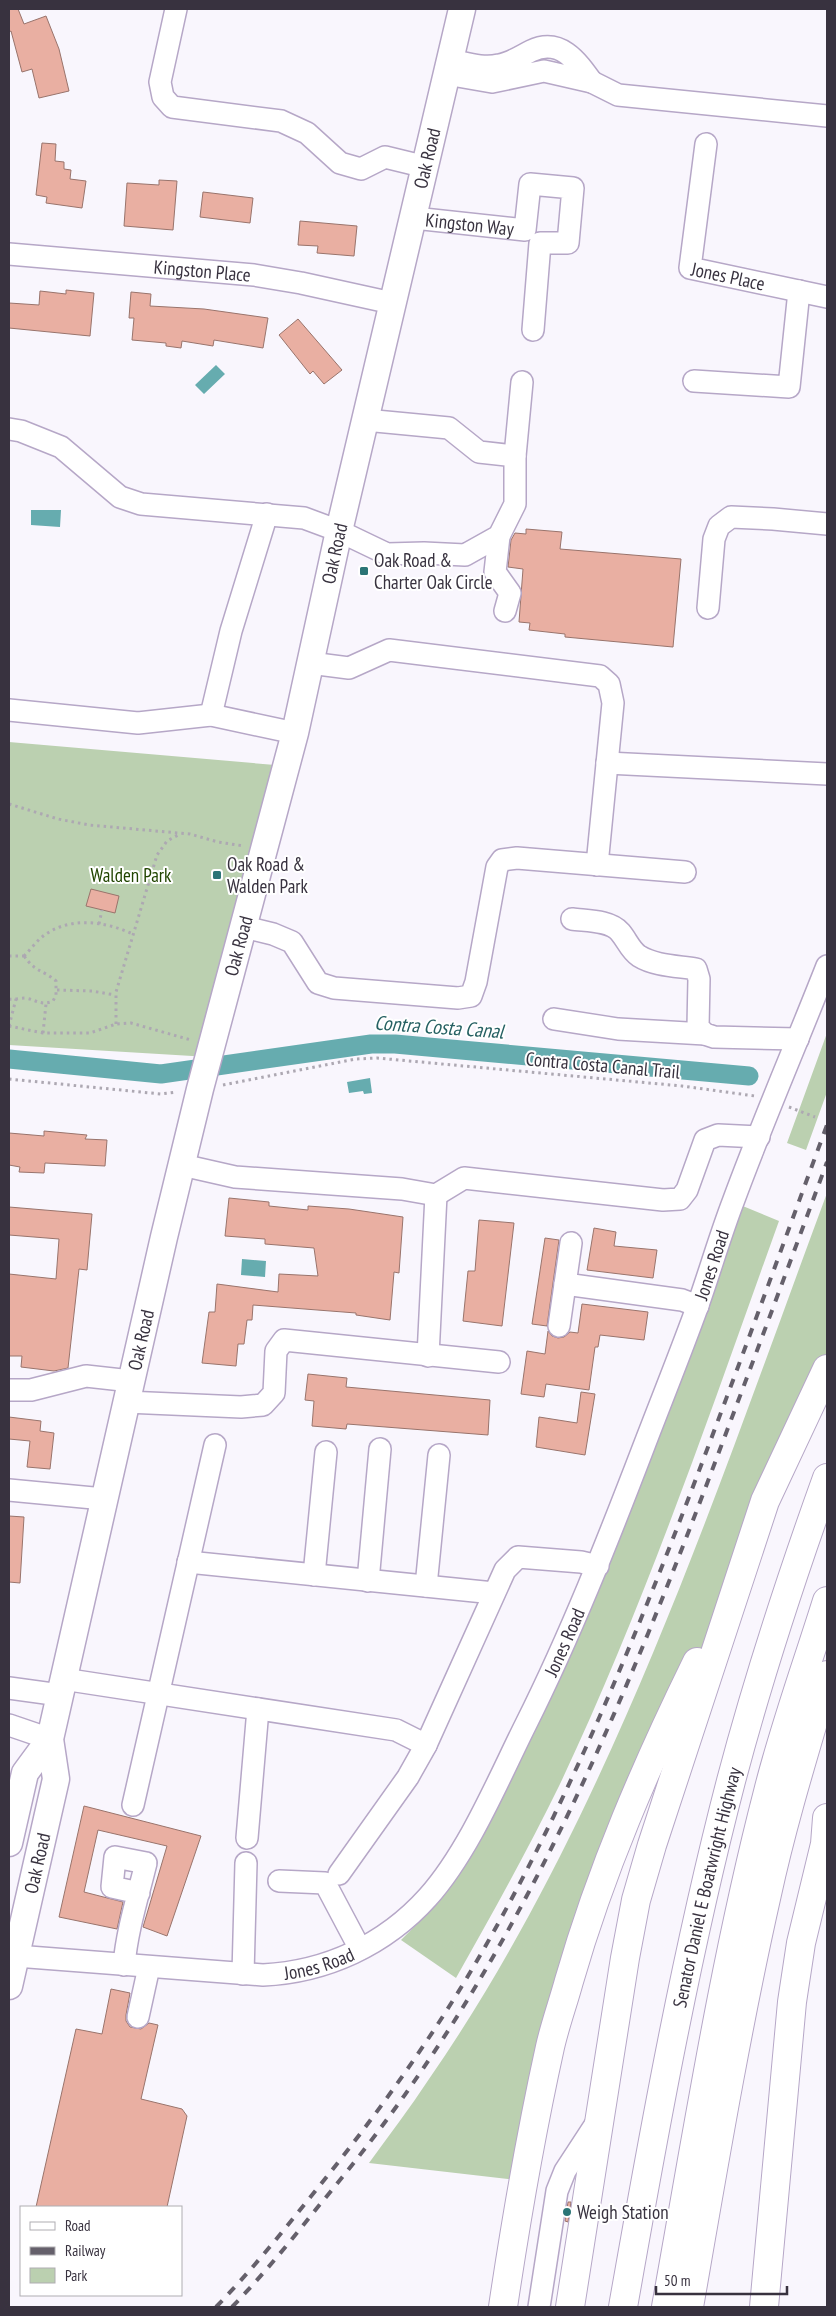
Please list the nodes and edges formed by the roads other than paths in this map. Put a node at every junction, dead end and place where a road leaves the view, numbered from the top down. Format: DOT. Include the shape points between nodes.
graph roads {
  1 [pos="176,9"];
  2 [pos="462,9"];
  3 [pos="448,67"];
  4 [pos="827,116"];
  5 [pos="706,144"];
  6 [pos="426,167"];
  7 [pos="414,218"];
  8 [pos="9,254"];
  9 [pos="799,291"];
  10 [pos="827,297"];
  11 [pos="392,303"];
  12 [pos="533,330"];
  13 [pos="694,381"];
  14 [pos="522,382"];
  15 [pos="365,420"];
  16 [pos="9,429"];
  17 [pos="515,456"];
  18 [pos="267,514"];
  19 [pos="827,524"];
  20 [pos="339,531"];
  21 [pos="499,536"];
  22 [pos="708,608"];
  23 [pos="505,611"];
  24 [pos="310,663"];
  25 [pos="9,710"];
  26 [pos="211,716"];
  27 [pos="295,733"];
  28 [pos="607,763"];
  29 [pos="827,774"];
  30 [pos="597,865"];
  31 [pos="685,872"];
  32 [pos="572,919"];
  33 [pos="244,927"];
  34 [pos="827,966"];
  35 [pos="554,1019"];
  36 [pos="705,1034"];
  37 [pos="798,1039"];
  38 [pos="759,1137"];
  39 [pos="182,1165"];
  40 [pos="436,1195"];
  41 [pos="571,1243"];
  42 [pos="565,1284"];
  43 [pos="698,1306"];
  44 [pos="559,1326"];
  45 [pos="428,1356"];
  46 [pos="498,1362"];
  47 [pos="827,1369"];
  48 [pos="9,1390"];
  49 [pos="129,1391"];
  50 [pos="215,1445"];
  51 [pos="380,1449"];
  52 [pos="326,1452"];
  53 [pos="439,1455"];
  54 [pos="827,1478"];
  55 [pos="9,1490"];
  56 [pos="104,1499"];
  57 [pos="188,1562"];
  58 [pos="598,1566"];
  59 [pos="741,1570"];
  60 [pos="314,1575"];
  61 [pos="368,1581"];
  62 [pos="426,1586"];
  63 [pos="494,1593"];
  64 [pos="827,1601"];
  65 [pos="827,1675"];
  66 [pos="62,1687"];
  67 [pos="9,1688"];
  68 [pos="158,1694"];
  69 [pos="258,1709"];
  70 [pos="9,1725"];
  71 [pos="50,1739"];
  72 [pos="426,1745"];
  73 [pos="132,1805"];
  74 [pos="827,1818"];
  75 [pos="247,1838"];
  76 [pos="9,1843"];
  77 [pos="246,1863"];
  78 [pos="339,1874"];
  79 [pos="279,1881"];
  80 [pos="138,1893"];
  81 [pos="360,1950"];
  82 [pos="12,1960"];
  83 [pos="124,1965"];
  84 [pos="149,1967"];
  85 [pos="243,1974"];
  86 [pos="138,2017"];
  87 [pos="598,2119"];
  88 [pos="503,2307"];
  89 [pos="539,2307"];
  90 [pos="570,2307"];
  91 [pos="623,2307"];
  92 [pos="666,2307"];
  93 [pos="689,2307"];
  94 [pos="764,2307"];
  1 -- 6 [label="street" via="160,82 164,98 172,107 280,121 307,132 340,163 361,168 385,157"];
  2 -- 3 [label="main road, Oak Road"];
  3 -- 4 [label="street" via="499,65 534,50 552,47 568,52 592,82 618,95"];
  3 -- 6 [label="main road, Oak Road"];
  5 -- 9 [label="street, Jones Place" via="690,268"];
  6 -- 7 [label="main road, Oak Road"];
  7 -- 11 [label="main road, Oak Road"];
  7 -- 12 [label="street, Kingston Way" via="532,236"];
  8 -- 11 [label="street, Kingston Place" via="254,275"];
  9 -- 10 [label="street, Jones Place"];
  9 -- 13 [label="street" via="789,387"];
  11 -- 15 [label="main road, Oak Road"];
  14 -- 17 [label="street"];
  15 -- 17 [label="street" via="449,428 480,452"];
  15 -- 20 [label="main road, Oak Road"];
  16 -- 18 [label="street" via="21,430 62,447 120,496 141,504"];
  17 -- 21 [label="street" via="515,504"];
  18 -- 20 [label="street" via="304,518"];
  18 -- 26 [label="street" via="231,632"];
  19 -- 22 [label="street" via="732,517 719,526 714,539"];
  20 -- 21 [label="street" via="387,554 465,555"];
  20 -- 24 [label="main road, Oak Road"];
  21 -- 23 [label="street" via="495,572 510,593"];
  24 -- 27 [label="main road, Oak Road"];
  24 -- 28 [label="street" via="349,668 389,650 600,676 609,684 613,704"];
  25 -- 26 [label="street" via="138,723"];
  26 -- 27 [label="street"];
  27 -- 33 [label="main road, Oak Road"];
  28 -- 29 [label="street"];
  28 -- 30 [label="street"];
  30 -- 31 [label="street"];
  30 -- 33 [label="street" via="517,858 502,860 497,867 471,996 334,988 318,983 292,942"];
  32 -- 36 [label="street" via="602,922 619,930 640,956 658,963 696,969 699,979 698,1027"];
  33 -- 39 [label="main road, Oak Road"];
  34 -- 37 [label="street, Jones Road"];
  35 -- 36 [label="street" via="618,1029"];
  36 -- 37 [label="street" via="714,1037"];
  37 -- 38 [label="street, Jones Road"];
  38 -- 40 [label="street" via="718,1135 706,1140 687,1190 680,1199 663,1200 464,1178"];
  38 -- 43 [label="street, Jones Road"];
  39 -- 40 [label="street" via="234,1177"];
  39 -- 49 [label="main road, Oak Road"];
  40 -- 45 [label="street"];
  41 -- 42 [label="street"];
  42 -- 43 [label="street" via="682,1300"];
  42 -- 44 [label="street"];
  43 -- 58 [label="street, Jones Road"];
  45 -- 46 [label="street"];
  45 -- 49 [label="street" via="284,1340 276,1351 274,1393 262,1405 241,1407"];
  47 -- 59 [label="highway" via="764,1501"];
  48 -- 49 [label="street" via="31,1390 86,1376"];
  49 -- 56 [label="main road, Oak Road"];
  50 -- 57 [label="street"];
  51 -- 61 [label="street"];
  52 -- 60 [label="street"];
  53 -- 62 [label="street"];
  54 -- 91 [label="highway, Senator Daniel E Boatwright Highway" via="765,1662 712,1856"];
  55 -- 56 [label="street"];
  56 -- 66 [label="main road, Oak Road"];
  57 -- 60 [label="street"];
  57 -- 68 [label="street"];
  58 -- 63 [label="street" via="518,1557 505,1570"];
  58 -- 81 [label="street, Jones Road" via="538,1700 456,1859 429,1896 404,1921"];
  59 -- 87 [label="highway" via="636,1900"];
  59 -- 88 [label="highway" via="653,1751 612,1851 582,1937 550,2045"];
  60 -- 61 [label="street"];
  61 -- 62 [label="street"];
  62 -- 63 [label="street"];
  63 -- 72 [label="street"];
  64 -- 92 [label="highway" via="768,1791 750,1863"];
  65 -- 93 [label="highway" via="784,1820 767,1894"];
  66 -- 67 [label="street"];
  66 -- 68 [label="street"];
  66 -- 71 [label="main road, Oak Road"];
  68 -- 69 [label="street"];
  68 -- 73 [label="street"];
  69 -- 72 [label="street" via="396,1730"];
  69 -- 75 [label="street"];
  70 -- 71 [label="street"];
  71 -- 76 [label="main road, Oak Road" via="26,1773"];
  71 -- 82 [label="main road, Oak Road" via="56,1779"];
  72 -- 78 [label="street" via="408,1777"];
  74 -- 94 [label="highway" via="825,1844 801,1943 792,2002"];
  77 -- 85 [label="street"];
  79 -- 81 [label="street" via="325,1883"];
  80 -- 83 [label="street"];
  81 -- 85 [label="street, Jones Road" via="295,1972"];
  82 -- 83 [label="street, Jones Road"];
  83 -- 84 [label="street, Jones Road"];
  84 -- 85 [label="street, Jones Road"];
  84 -- 86 [label="street"];
  87 -- 89 [label="street" via="564,2171 556,2191"];
  87 -- 90 [label="highway"];
}
